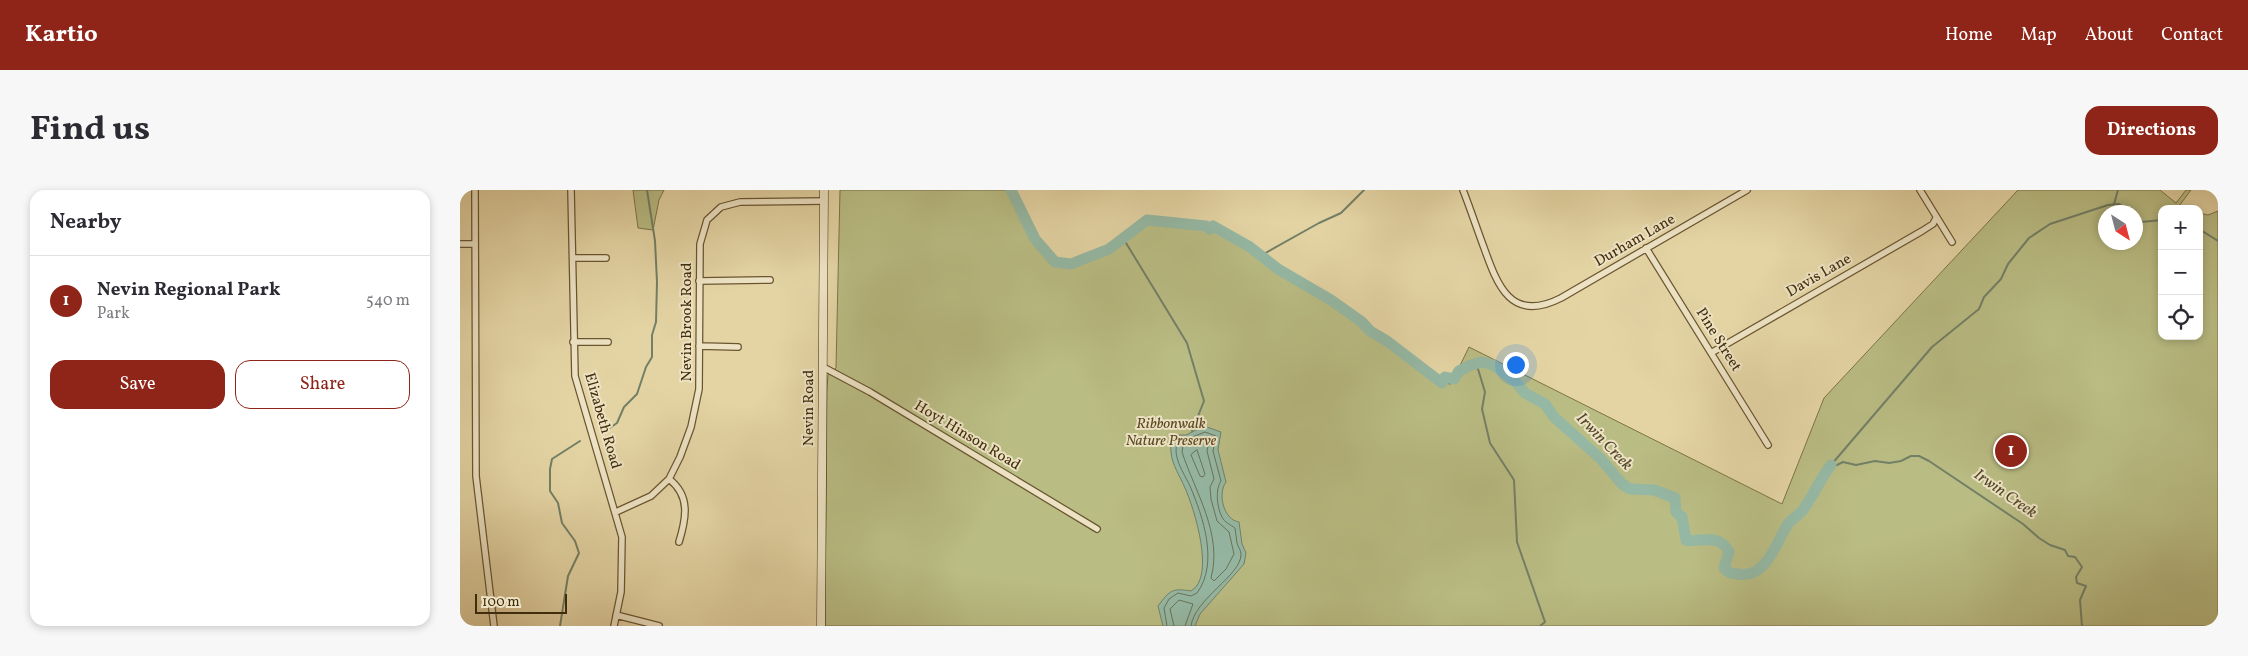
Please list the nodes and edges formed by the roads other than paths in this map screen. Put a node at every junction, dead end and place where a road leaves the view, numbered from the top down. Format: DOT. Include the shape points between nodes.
graph roads {
  1 [pos="475,190"];
  2 [pos="571,190"];
  3 [pos="824,190"];
  4 [pos="1463,190"];
  5 [pos="1747,190"];
  6 [pos="1920,190"];
  7 [pos="824,201"];
  8 [pos="1936,218"];
  9 [pos="1952,242"];
  10 [pos="460,244"];
  11 [pos="474,244"];
  12 [pos="1646,248"];
  13 [pos="574,258"];
  14 [pos="606,258"];
  15 [pos="770,280"];
  16 [pos="699,281"];
  17 [pos="573,342"];
  18 [pos="608,342"];
  19 [pos="699,346"];
  20 [pos="738,347"];
  21 [pos="1711,353"];
  22 [pos="824,367"];
  23 [pos="1768,444"];
  24 [pos="669,480"];
  25 [pos="616,512"];
  26 [pos="1097,529"];
  27 [pos="679,542"];
  28 [pos="616,615"];
  29 [pos="494,626"];
  30 [pos="614,626"];
  31 [pos="659,626"];
  32 [pos="821,626"];
  1 -- 11 [label="street"];
  2 -- 13 [label="street, Elizabeth Road"];
  3 -- 7 [label="main road, Nevin Road"];
  4 -- 12 [label="street, Durham Lane" via="1500,288 1514,300 1533,307 1556,301"];
  5 -- 12 [label="street, Durham Lane"];
  6 -- 8 [label="street"];
  7 -- 16 [label="street, Nevin Brook Road" via="746,201 721,208 711,215 702,232"];
  7 -- 22 [label="main road, Nevin Road"];
  8 -- 9 [label="street"];
  8 -- 21 [label="street, Davis Lane" via="1922,231"];
  10 -- 11 [label="street"];
  11 -- 29 [label="street" via="476,476"];
  12 -- 21 [label="street, Pine Street"];
  13 -- 14 [label="street"];
  13 -- 17 [label="street, Elizabeth Road"];
  15 -- 16 [label="street"];
  16 -- 19 [label="street, Nevin Brook Road"];
  17 -- 18 [label="street"];
  17 -- 25 [label="street, Elizabeth Road" via="575,376"];
  19 -- 20 [label="street"];
  19 -- 24 [label="street, Nevin Brook Road" via="697,407"];
  21 -- 23 [label="street, Pine Street"];
  22 -- 26 [label="street, Hoyt Hinson Road"];
  22 -- 32 [label="main road, Nevin Road"];
  24 -- 25 [label="street, Nevin Brook Road" via="651,496"];
  24 -- 27 [label="street" via="682,492 686,509"];
  25 -- 28 [label="street, Elizabeth Road" via="623,549 621,592"];
  28 -- 30 [label="street, Elizabeth Road"];
  28 -- 31 [label="street"];
}
